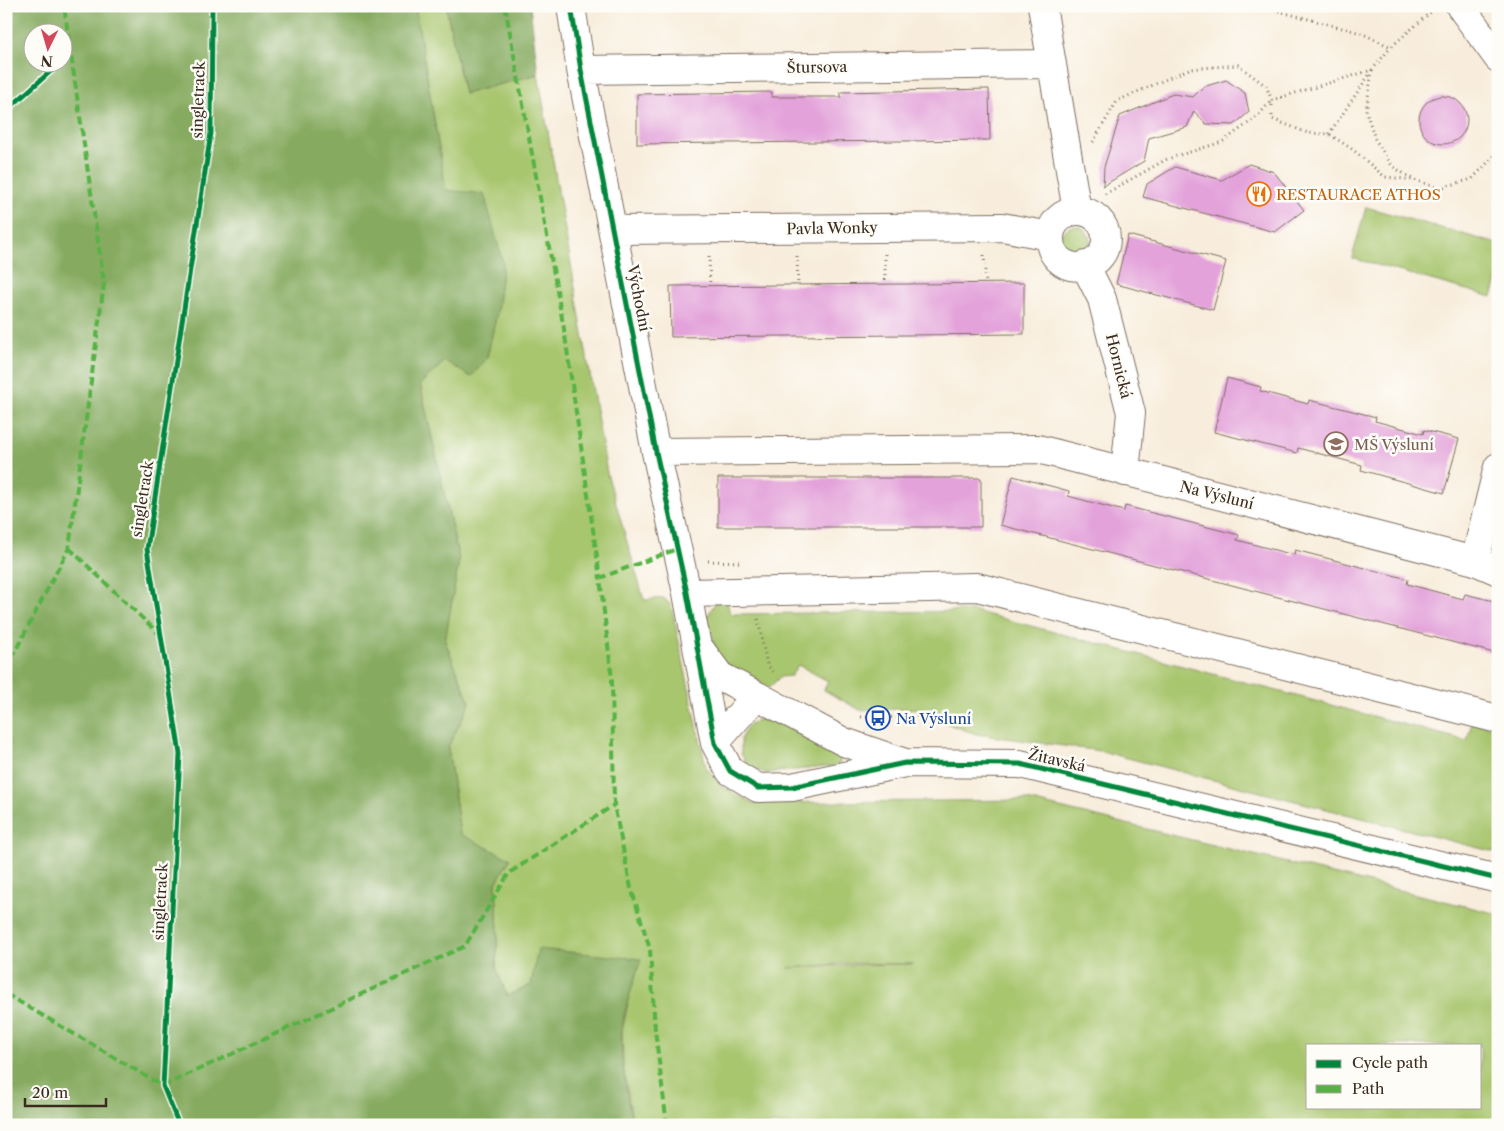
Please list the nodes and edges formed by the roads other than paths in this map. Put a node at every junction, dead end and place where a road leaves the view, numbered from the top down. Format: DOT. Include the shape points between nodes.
graph roads {
  1 [pos="571,6"];
  2 [pos="1042,6"];
  3 [pos="1458,7"];
  4 [pos="1498,58"];
  5 [pos="1052,64"];
  6 [pos="582,70"];
  7 [pos="1077,211"];
  8 [pos="613,230"];
  9 [pos="1050,236"];
  10 [pos="1085,265"];
  11 [pos="656,452"];
  12 [pos="1498,467"];
  13 [pos="1125,472"];
  14 [pos="1486,566"];
  15 [pos="687,593"];
  16 [pos="697,646"];
  17 [pos="756,696"];
  18 [pos="1498,719"];
  19 [pos="715,743"];
  20 [pos="905,763"];
  21 [pos="1498,879"];
  1 -- 6 [label="street, Východní"];
  2 -- 5 [label="street"];
  3 -- 4 [label="street"];
  5 -- 6 [label="street, Štursova"];
  5 -- 7 [label="street"];
  6 -- 8 [label="street, Východní"];
  7 -- 9 [label="street" via="1059,218"];
  7 -- 10 [label="street" via="1087,212 1096,218 1105,233 1106,242 1099,257"];
  8 -- 9 [label="street, Pavla Wonky" via="1002,226"];
  8 -- 11 [label="street, Východní"];
  9 -- 10 [label="street" via="1053,252 1061,260 1074,266"];
  10 -- 13 [label="street, Hornická" via="1102,299 1131,413"];
  11 -- 13 [label="street, Na Výsluní" via="1038,449"];
  11 -- 15 [label="street, Východní"];
  12 -- 14 [label="street"];
  13 -- 14 [label="street, Na Výsluní"];
  15 -- 16 [label="street, Žitavská"];
  15 -- 18 [label="street" via="977,587"];
  16 -- 17 [label="street, Žitavská" via="720,676"];
  16 -- 19 [label="street, Žitavská"];
  17 -- 19 [label="street"];
  17 -- 20 [label="street, Žitavská" via="844,742"];
  19 -- 20 [label="street, Žitavská" via="730,771 758,788 792,788"];
  20 -- 21 [label="street, Žitavská" via="1020,764"];
}
